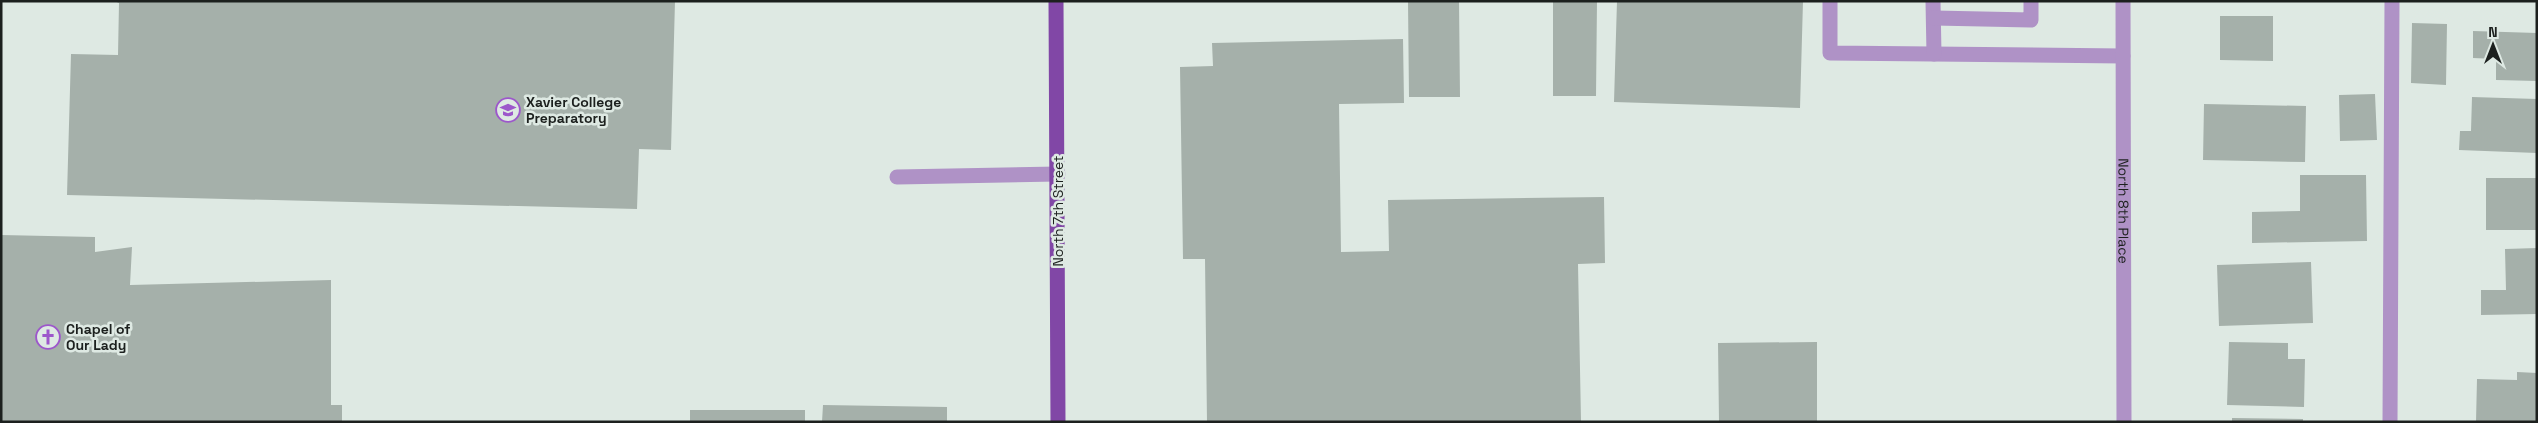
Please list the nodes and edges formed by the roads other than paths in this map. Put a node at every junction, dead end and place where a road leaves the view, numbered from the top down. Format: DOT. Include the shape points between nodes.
graph roads {
  1 [pos="1056,1"];
  2 [pos="1830,1"];
  3 [pos="1934,1"];
  4 [pos="2030,1"];
  5 [pos="2123,1"];
  6 [pos="2392,1"];
  7 [pos="1934,18"];
  8 [pos="1934,54"];
  9 [pos="2123,56"];
  10 [pos="1058,174"];
  11 [pos="897,177"];
  12 [pos="1058,422"];
  13 [pos="2124,422"];
  14 [pos="2390,422"];
  1 -- 10 [label="main road, North 7th Street"];
  2 -- 8 [label="street" via="1830,53"];
  3 -- 7 [label="street"];
  4 -- 7 [label="street" via="2031,20"];
  5 -- 9 [label="street, North 8th Place"];
  6 -- 14 [label="street"];
  7 -- 8 [label="street"];
  8 -- 9 [label="street"];
  9 -- 13 [label="street, North 8th Place"];
  10 -- 11 [label="street"];
  10 -- 12 [label="main road, North 7th Street"];
}
